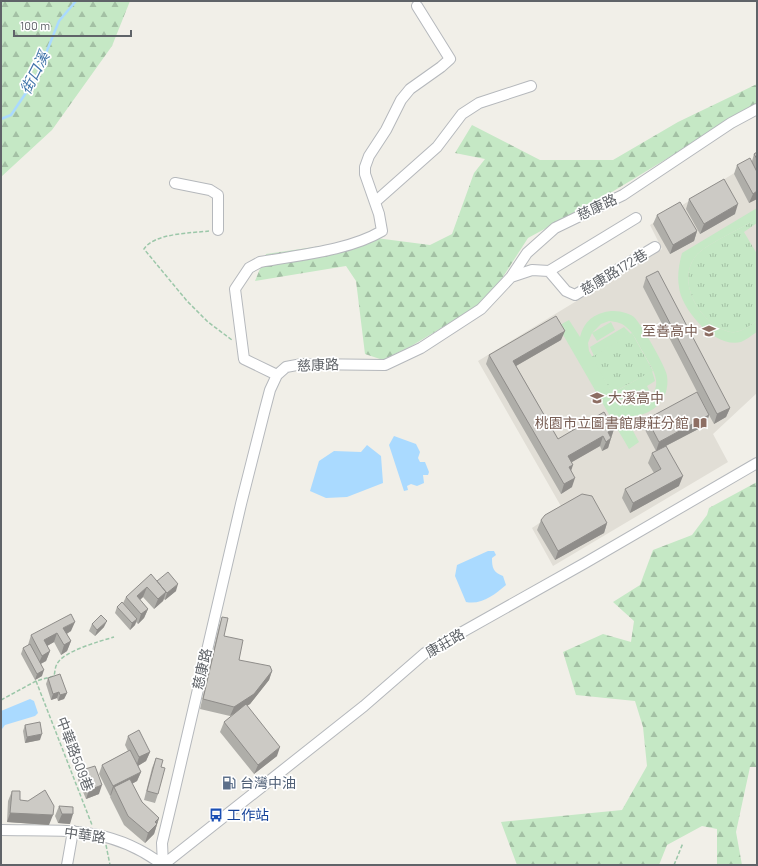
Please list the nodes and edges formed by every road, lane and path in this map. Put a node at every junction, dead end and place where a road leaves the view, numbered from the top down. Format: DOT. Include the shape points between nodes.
graph roads {
  1 [pos="417,6"];
  2 [pos="531,86"];
  3 [pos="757,109"];
  4 [pos="175,183"];
  5 [pos="375,202"];
  6 [pos="636,218"];
  7 [pos="218,230"];
  8 [pos="655,248"];
  9 [pos="549,271"];
  10 [pos="511,277"];
  11 [pos="243,348"];
  12 [pos="277,375"];
  13 [pos="757,463"];
  14 [pos="114,636"];
  15 [pos="36,681"];
  16 [pos="1,700"];
  17 [pos="1,830"];
  18 [pos="73,831"];
  19 [pos="100,834"];
  20 [pos="683,843"];
  21 [pos="67,865"];
  22 [pos="110,865"];
  23 [pos="163,865"];
  24 [pos="674,865"];
  1 -- 5 [label="street" via="450,59 410,89 369,156 365,174"];
  2 -- 5 [label="street" via="480,103 462,114 437,147"];
  3 -- 10 [label="street, 慈康路" via="731,123 623,195 555,228 526,253"];
  4 -- 7 [label="street" via="210,190 218,195"];
  5 -- 11 [label="street" via="382,231 345,246 260,262 249,268 235,289"];
  6 -- 9 [label="street"];
  7 -- 11 [label="path" via="170,236 148,243 144,249 208,322"];
  8 -- 9 [label="street, 慈康路172巷" via="575,295 566,291"];
  9 -- 10 [label="street" via="532,270"];
  10 -- 12 [label="street, 慈康路" via="469,318 421,348 384,364 302,364 286,367"];
  11 -- 12 [label="street" via="244,359"];
  12 -- 23 [label="street, 慈康路" via="266,402 172,797 162,843"];
  13 -- 23 [label="street, 康莊路" via="425,653 358,710"];
  14 -- 15 [label="path" via="60,659 54,676"];
  15 -- 16 [label="path"];
  15 -- 19 [label="path, 中華路509巷"];
  17 -- 18 [label="street, 中華路"];
  18 -- 19 [label="street, 中華路"];
  18 -- 21 [label="street"];
  19 -- 22 [label="path, 中華路509巷"];
  19 -- 23 [label="street, 中華路" via="145,851"];
  20 -- 24 [label="path"];
}
